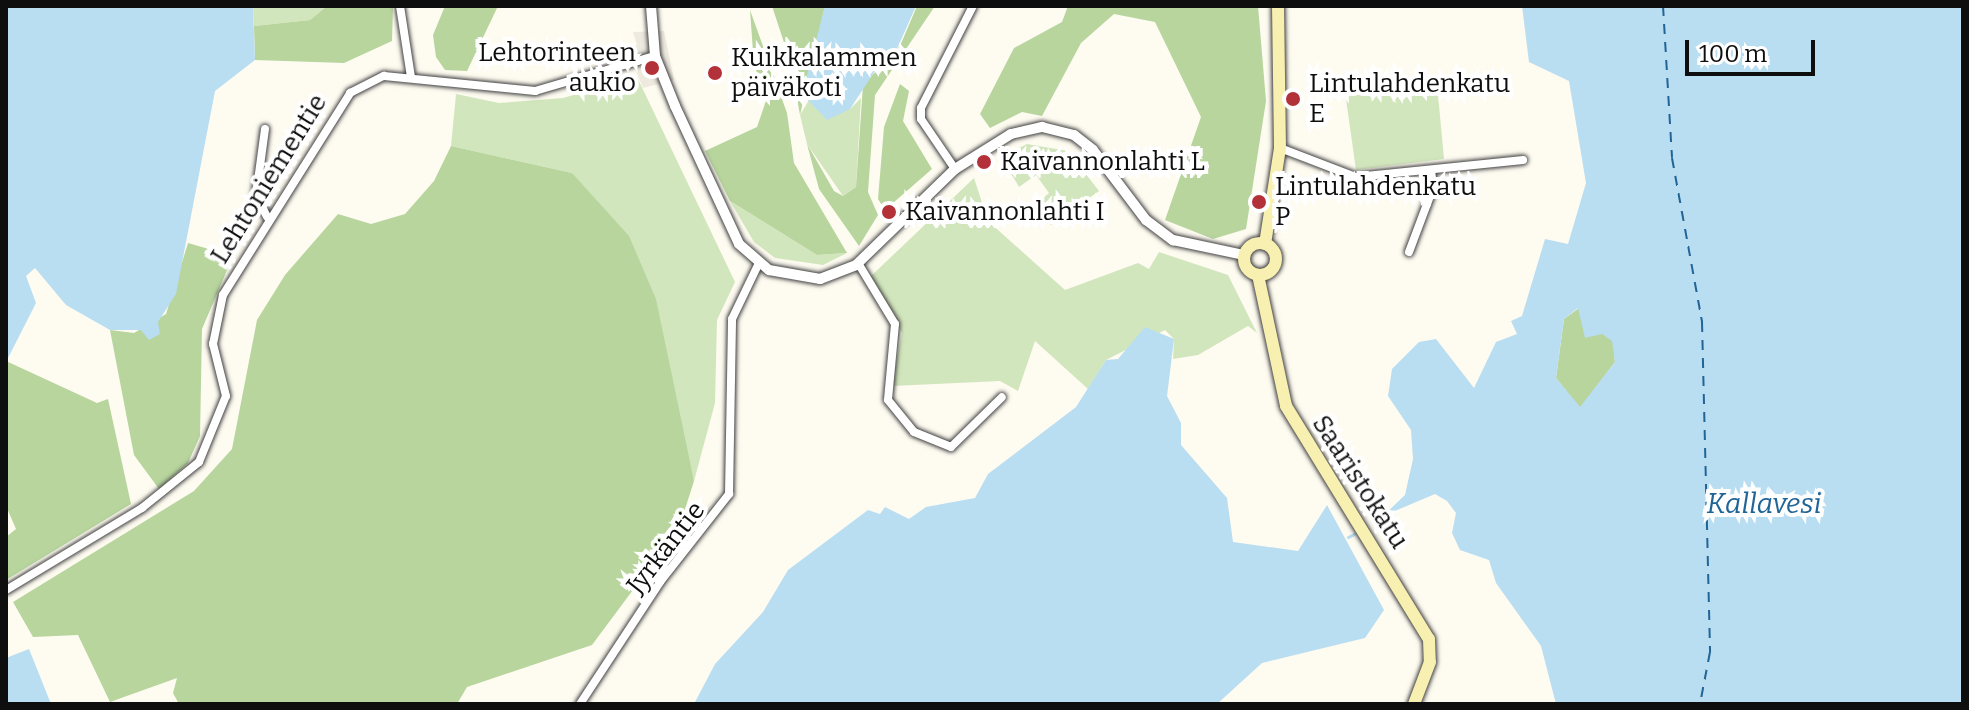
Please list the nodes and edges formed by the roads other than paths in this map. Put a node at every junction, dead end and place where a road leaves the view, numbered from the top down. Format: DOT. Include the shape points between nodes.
graph roads {
  1 [pos="400,6"];
  2 [pos="651,6"];
  3 [pos="973,6"];
  4 [pos="1278,6"];
  5 [pos="655,56"];
  6 [pos="411,77"];
  7 [pos="265,129"];
  8 [pos="1280,148"];
  9 [pos="1523,160"];
  10 [pos="955,169"];
  11 [pos="1431,170"];
  12 [pos="267,217"];
  13 [pos="1265,244"];
  14 [pos="1409,252"];
  15 [pos="1244,255"];
  16 [pos="759,263"];
  17 [pos="858,263"];
  18 [pos="1258,275"];
  19 [pos="1002,397"];
  20 [pos="6,590"];
  21 [pos="580,704"];
  22 [pos="1414,704"];
  1 -- 6 [label="street"];
  2 -- 5 [label="street"];
  3 -- 10 [label="street" via="921,108 921,119"];
  4 -- 8 [label="main road"];
  5 -- 6 [label="street, Lehtoniementie" via="535,91"];
  5 -- 16 [label="street" via="727,223"];
  6 -- 12 [label="street, Lehtoniementie" via="384,76 350,93 308,167"];
  7 -- 12 [label="street" via="256,196"];
  8 -- 11 [label="street" via="1356,177"];
  8 -- 13 [label="main road"];
  9 -- 11 [label="street"];
  10 -- 15 [label="street" via="1011,134 1058,129 1093,150 1146,220 1173,240"];
  10 -- 17 [label="street"];
  11 -- 14 [label="street" via="1433,188"];
  12 -- 20 [label="street, Lehtoniementie" via="214,326 226,396 199,462 142,508"];
  13 -- 15 [label="main road"];
  13 -- 18 [label="main road" via="1275,265"];
  15 -- 18 [label="main road"];
  16 -- 17 [label="street" via="800,279"];
  16 -- 21 [label="street, Jyrkäntie" via="732,319 729,494 660,582"];
  17 -- 19 [label="street" via="895,324 888,400 914,432 951,447"];
  18 -- 22 [label="main road, Saaristokatu" via="1286,406 1429,639 1430,662"];
}
